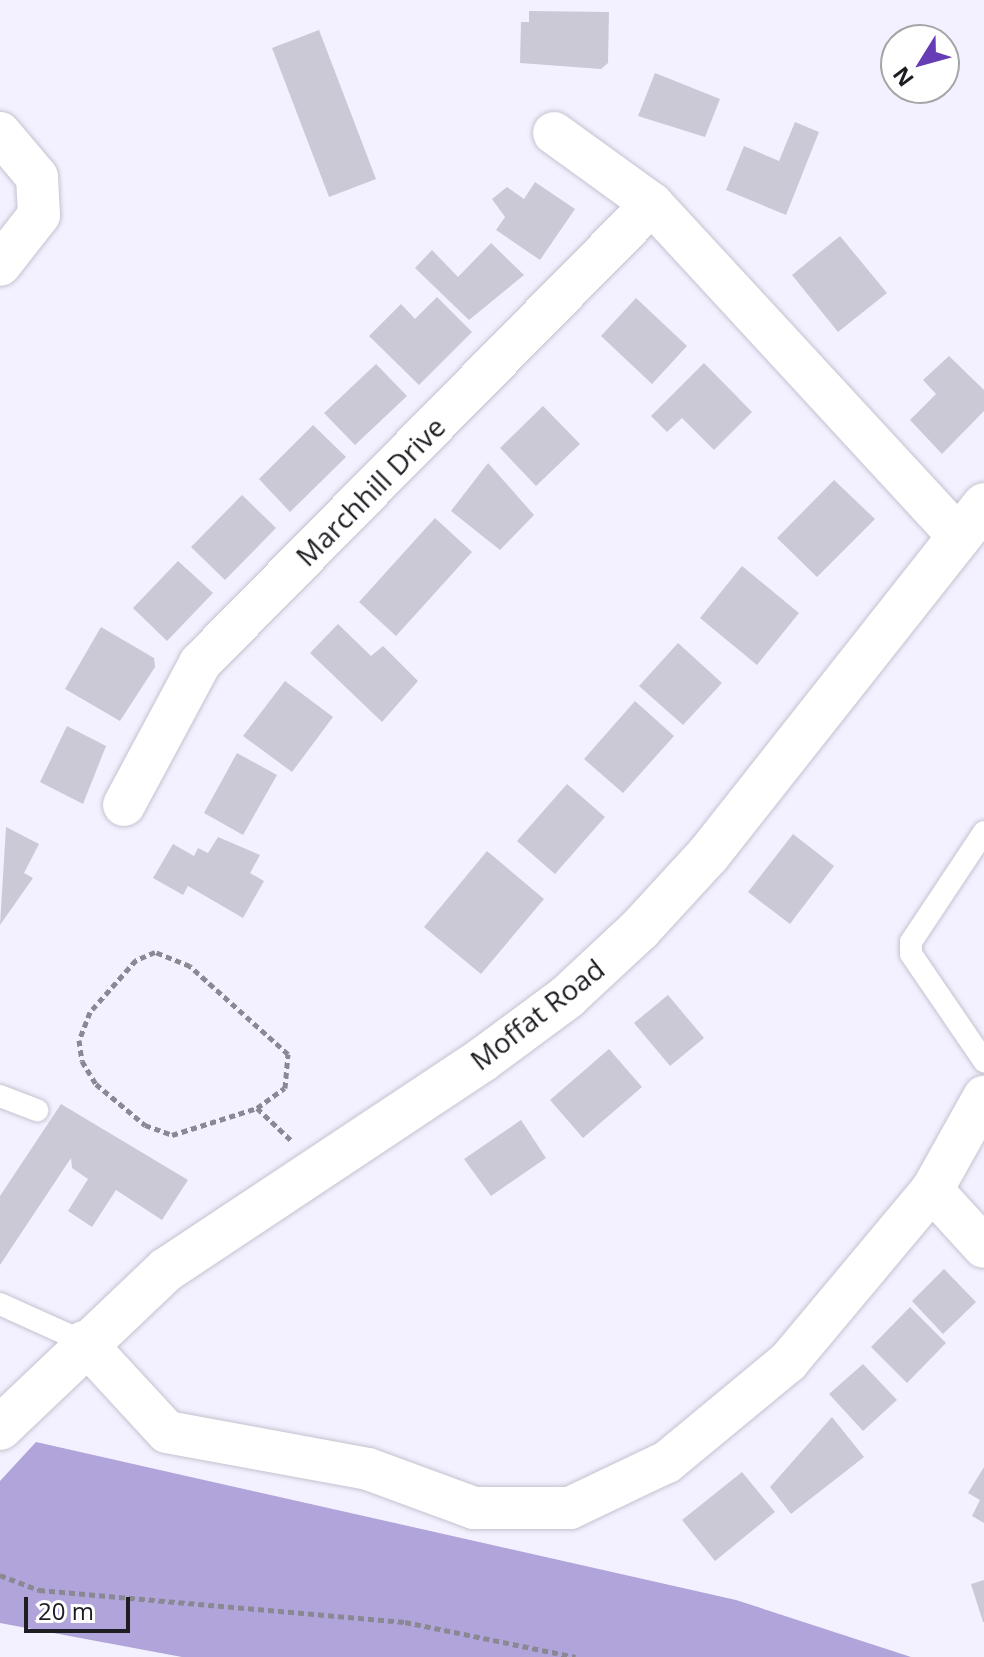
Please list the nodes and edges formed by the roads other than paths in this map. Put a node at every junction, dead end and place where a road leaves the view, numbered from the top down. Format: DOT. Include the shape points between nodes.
graph roads {
  1 [pos="0,133"];
  2 [pos="554,133"];
  3 [pos="652,204"];
  4 [pos="0,265"];
  5 [pos="971,520"];
  6 [pos="124,805"];
  7 [pos="984,832"];
  8 [pos="984,1061"];
  9 [pos="0,1096"];
  10 [pos="984,1097"];
  11 [pos="37,1110"];
  12 [pos="932,1190"];
  13 [pos="984,1247"];
  14 [pos="0,1304"];
  15 [pos="84,1342"];
  16 [pos="0,1428"];
  1 -- 4 [label="street" via="37,177 39,215"];
  2 -- 3 [label="street"];
  3 -- 5 [label="street"];
  3 -- 6 [label="street, Marchhill Drive" via="200,663"];
  5 -- 15 [label="street, Moffat Road" via="708,855 567,997 166,1270"];
  7 -- 8 [label="lane" via="911,954"];
  9 -- 11 [label="lane"];
  10 -- 12 [label="street"];
  12 -- 13 [label="street"];
  12 -- 15 [label="street" via="788,1362 667,1462 570,1508 474,1508 368,1469 167,1432"];
  14 -- 15 [label="lane"];
  15 -- 16 [label="street, Moffat Road"];
}
